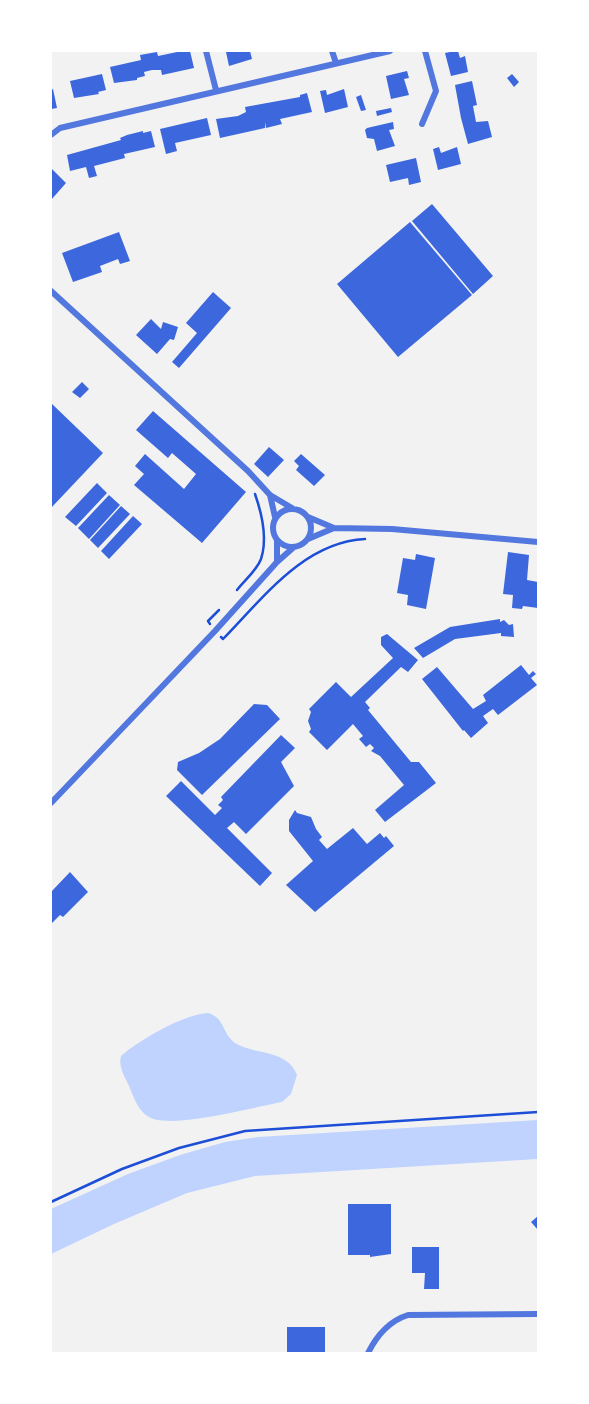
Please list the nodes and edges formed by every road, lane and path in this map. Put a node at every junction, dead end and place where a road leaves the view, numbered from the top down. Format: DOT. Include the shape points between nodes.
graph roads {
  1 [pos="206,51"];
  2 [pos="332,51"];
  3 [pos="390,51"];
  4 [pos="425,51"];
  5 [pos="336,63"];
  6 [pos="216,90"];
  7 [pos="422,124"];
  8 [pos="51,135"];
  9 [pos="51,291"];
  10 [pos="253,488"];
  11 [pos="270,495"];
  12 [pos="292,508"];
  13 [pos="275,517"];
  14 [pos="308,517"];
  15 [pos="334,528"];
  16 [pos="308,539"];
  17 [pos="373,539"];
  18 [pos="277,541"];
  19 [pos="538,542"];
  20 [pos="294,547"];
  21 [pos="277,562"];
  22 [pos="232,596"];
  23 [pos="224,604"];
  24 [pos="215,631"];
  25 [pos="51,803"];
  26 [pos="538,1112"];
  27 [pos="51,1202"];
  28 [pos="538,1314"];
  29 [pos="368,1353"];
  1 -- 6 [label="street"];
  2 -- 5 [label="street"];
  3 -- 5 [label="street"];
  4 -- 7 [label="street" via="436,91"];
  5 -- 6 [label="street"];
  6 -- 8 [label="street" via="60,128"];
  9 -- 11 [label="street"];
  10 -- 22 [label="path" via="265,537 262,554"];
  11 -- 12 [label="street"];
  11 -- 13 [label="street"];
  12 -- 13 [label="street"];
  12 -- 14 [label="street"];
  13 -- 18 [label="street" via="272,530"];
  14 -- 15 [label="street"];
  14 -- 16 [label="street"];
  15 -- 16 [label="street"];
  15 -- 19 [label="street"];
  16 -- 20 [label="street"];
  17 -- 24 [label="path" via="346,540 321,550 287,573 223,639"];
  18 -- 20 [label="street"];
  18 -- 21 [label="street"];
  20 -- 21 [label="street"];
  21 -- 24 [label="street"];
  23 -- 24 [label="path" via="208,621"];
  24 -- 25 [label="street"];
  26 -- 27 [label="path" via="245,1131 179,1147"];
  28 -- 29 [label="street" via="408,1315 396,1319"];
}
